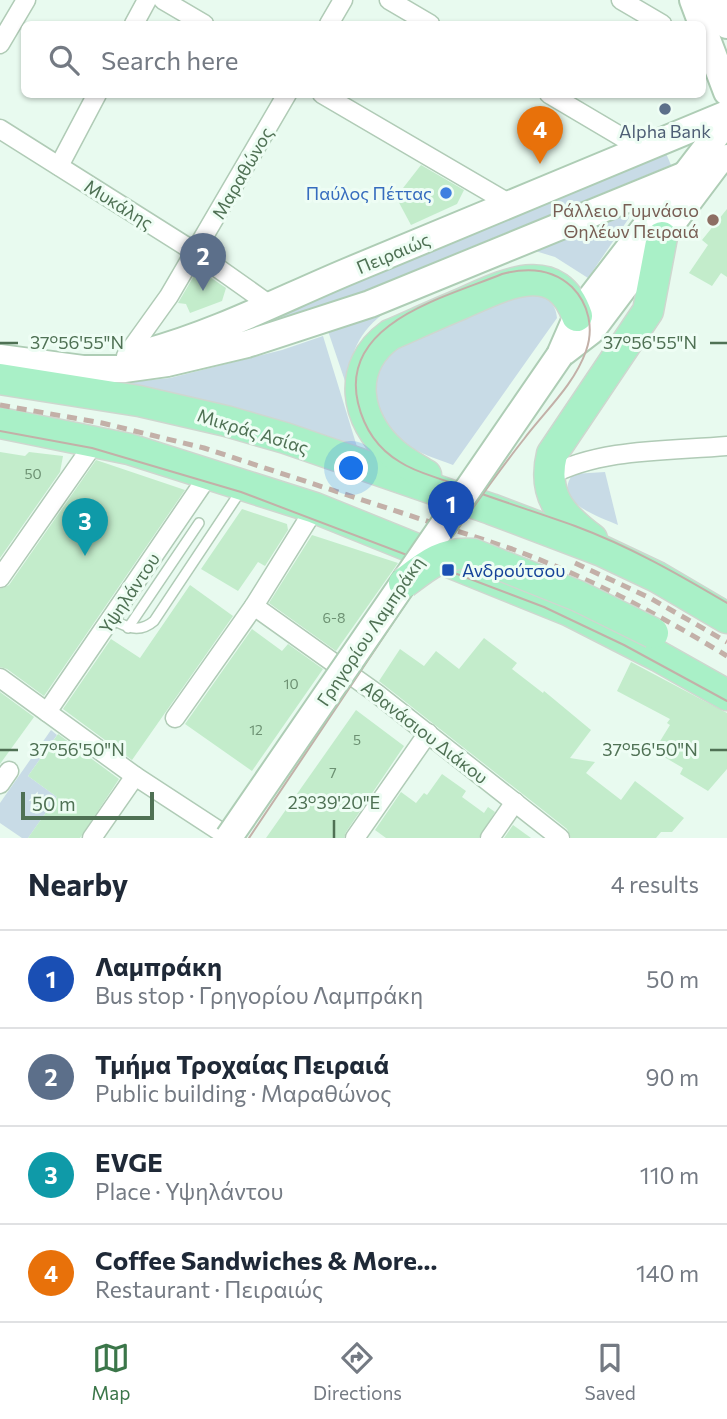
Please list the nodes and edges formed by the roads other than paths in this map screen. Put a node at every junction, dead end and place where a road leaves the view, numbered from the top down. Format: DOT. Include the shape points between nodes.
graph roads {
  1 [pos="26,0"];
  2 [pos="147,0"];
  3 [pos="163,0"];
  4 [pos="343,0"];
  5 [pos="389,0"];
  6 [pos="621,0"];
  7 [pos="693,0"];
  8 [pos="717,0"];
  9 [pos="136,21"];
  10 [pos="199,21"];
  11 [pos="331,21"];
  12 [pos="425,21"];
  13 [pos="657,21"];
  14 [pos="701,21"];
  15 [pos="727,25"];
  16 [pos="0,44"];
  17 [pos="708,51"];
  18 [pos="727,92"];
  19 [pos="95,98"];
  20 [pos="286,98"];
  21 [pos="329,98"];
  22 [pos="556,98"];
  23 [pos="727,114"];
  24 [pos="727,121"];
  25 [pos="0,129"];
  26 [pos="642,149"];
  27 [pos="724,156"];
  28 [pos="59,166"];
  29 [pos="685,175"];
  30 [pos="510,204"];
  31 [pos="662,237"];
  32 [pos="195,253"];
  33 [pos="270,305"];
  34 [pos="577,316"];
  35 [pos="560,355"];
  36 [pos="126,356"];
  37 [pos="0,358"];
  38 [pos="52,365"];
  39 [pos="0,379"];
  40 [pos="0,423"];
  41 [pos="570,424"];
  42 [pos="95,442"];
  43 [pos="727,446"];
  44 [pos="601,457"];
  45 [pos="210,473"];
  46 [pos="549,476"];
  47 [pos="245,484"];
  48 [pos="457,497"];
  49 [pos="315,508"];
  50 [pos="199,523"];
  51 [pos="625,562"];
  52 [pos="0,578"];
  53 [pos="404,583"];
  54 [pos="254,606"];
  55 [pos="727,618"];
  56 [pos="111,619"];
  57 [pos="128,628"];
  58 [pos="727,677"];
  59 [pos="0,678"];
  60 [pos="727,695"];
  61 [pos="47,712"];
  62 [pos="174,718"];
  63 [pos="428,733"];
  64 [pos="135,776"];
  65 [pos="515,802"];
  66 [pos="92,838"];
  67 [pos="229,838"];
  68 [pos="355,838"];
  69 [pos="490,838"];
  70 [pos="560,838"];
  1 -- 16 [label="street"];
  2 -- 9 [label="street"];
  3 -- 10 [label="street"];
  4 -- 11 [label="street"];
  5 -- 12 [label="street"];
  6 -- 13 [label="street"];
  7 -- 14 [label="main road"];
  8 -- 15 [label="main road"];
  17 -- 18 [label="main road"];
  19 -- 28 [label="street"];
  20 -- 32 [label="street, Μαραθώνος"];
  21 -- 30 [label="street"];
  22 -- 26 [label="street"];
  23 -- 26 [label="main road, Πειραιώς"];
  24 -- 29 [label="main road, Γρηγορίου Λαμπράκη"];
  25 -- 28 [label="street, Μυκάλης"];
  26 -- 30 [label="main road, Πειραιώς"];
  27 -- 29 [label="main road, Πειραιώς"];
  27 -- 31 [label="main road, Γρηγορίου Λαμπράκη"];
  28 -- 32 [label="street, Μυκάλης"];
  29 -- 34 [label="main road, Γρηγορίου Λαμπράκη"];
  29 -- 38 [label="main road, Πειραιώς" via="370,304 284,333 145,367 106,370"];
  30 -- 33 [label="main road, Πειραιώς"];
  31 -- 35 [label="main road, Γρηγορίου Λαμπράκη" via="591,331"];
  31 -- 41 [label="main road" via="648,311"];
  32 -- 33 [label="street, Μυκάλης"];
  32 -- 36 [label="street, Μαραθώνος"];
  33 -- 36 [label="main road, Πειραιώς" via="194,337"];
  34 -- 35 [label="main road, Γρηγορίου Λαμπράκη"];
  34 -- 48 [label="main road" via="557,287 523,280 390,335 372,351 361,383 370,426 394,454"];
  35 -- 53 [label="main road, Γρηγορίου Λαμπράκη, bridge"];
  36 -- 38 [label="main road, Πειραιώς"];
  37 -- 38 [label="main road, Πειραιώς"];
  39 -- 48 [label="main road, Μικράς Ασίας" via="201,414"];
  40 -- 42 [label="main road"];
  41 -- 44 [label="street" via="583,446"];
  41 -- 46 [label="main road" via="552,454"];
  42 -- 45 [label="main road"];
  42 -- 52 [label="street"];
  43 -- 44 [label="street"];
  44 -- 46 [label="street"];
  45 -- 47 [label="main road"];
  45 -- 56 [label="street, Υψηλάντου"];
  46 -- 51 [label="main road" via="562,514"];
  47 -- 49 [label="main road"];
  47 -- 57 [label="lane" via="154,621 141,629"];
  48 -- 51 [label="main road, Μικράς Ασίας"];
  49 -- 54 [label="street"];
  49 -- 60 [label="main road" via="558,605"];
  50 -- 57 [label="lane"];
  51 -- 55 [label="main road, Μικράς Ασίας"];
  53 -- 58 [label="main road, bridge" via="440,557 473,554 578,596"];
  53 -- 67 [label="main road, Γρηγορίου Λαμπράκη, bridge"];
  54 -- 62 [label="street"];
  54 -- 63 [label="street, Αθανάσιου Διάκου"];
  56 -- 57 [label="lane"];
  56 -- 61 [label="street, Υψηλάντου"];
  59 -- 61 [label="street"];
  61 -- 64 [label="street"];
  63 -- 65 [label="street, Αθανάσιου Διάκου"];
  63 -- 68 [label="street"];
  64 -- 66 [label="street"];
  64 -- 67 [label="street"];
  65 -- 69 [label="street"];
  65 -- 70 [label="street, Αθανάσιου Διάκου"];
}
